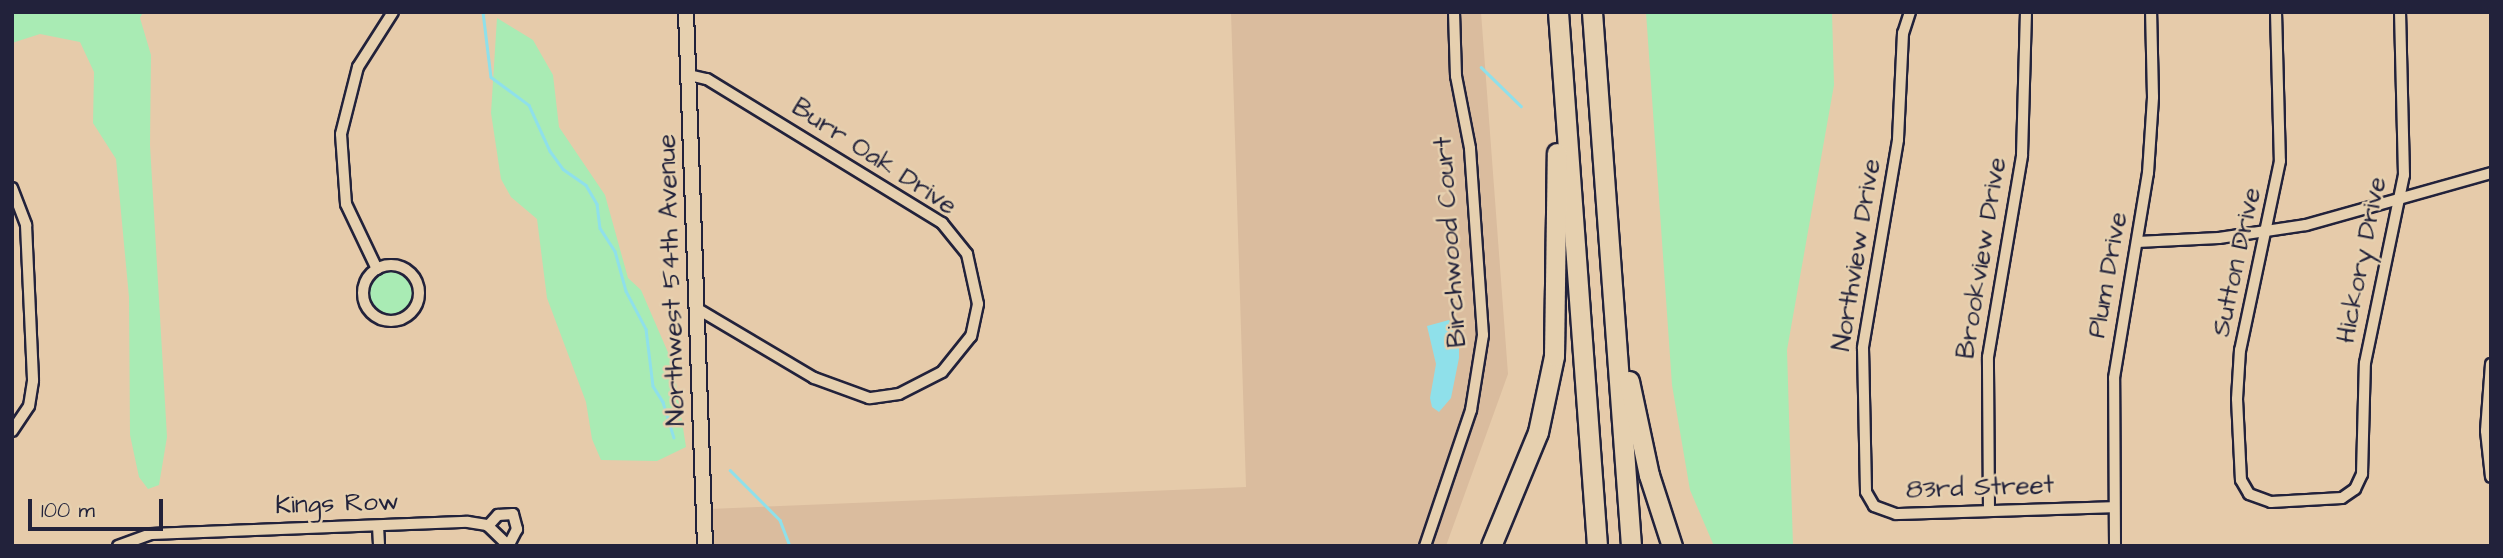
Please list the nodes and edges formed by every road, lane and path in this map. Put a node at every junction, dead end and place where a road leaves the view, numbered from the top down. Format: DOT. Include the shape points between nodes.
graph roads {
  1 [pos="393,12"];
  2 [pos="686,12"];
  3 [pos="1454,12"];
  4 [pos="1592,12"];
  5 [pos="1910,12"];
  6 [pos="2026,12"];
  7 [pos="2151,12"];
  8 [pos="2276,12"];
  9 [pos="2400,12"];
  10 [pos="1558,17"];
  11 [pos="689,75"];
  12 [pos="2491,173"];
  13 [pos="12,188"];
  14 [pos="2401,201"];
  15 [pos="2267,232"];
  16 [pos="2137,242"];
  17 [pos="376,269"];
  18 [pos="1614,306"];
  19 [pos="698,309"];
  20 [pos="2491,364"];
  21 [pos="12,431"];
  22 [pos="2491,477"];
  23 [pos="1864,484"];
  24 [pos="2272,502"];
  25 [pos="2114,507"];
  26 [pos="1989,511"];
  27 [pos="378,526"];
  28 [pos="488,526"];
  29 [pos="509,545"];
  30 [pos="118,546"];
  31 [pos="379,546"];
  32 [pos="705,546"];
  33 [pos="1425,546"];
  34 [pos="1490,546"];
  35 [pos="1597,546"];
  36 [pos="1631,546"];
  37 [pos="1672,546"];
  38 [pos="2115,546"];
  1 -- 17 [label="street" via="358,67 341,134 346,204"];
  2 -- 11 [label="street, Northwest 54th Avenue"];
  3 -- 33 [label="street, Birchwood Court" via="1456,76 1470,148 1483,335 1471,410"];
  4 -- 18 [label="highway"];
  5 -- 23 [label="street, Northview Drive" via="1903,33 1898,140 1863,348"];
  6 -- 26 [label="street, Brookview Drive" via="2022,155 1988,357"];
  7 -- 16 [label="street, Plum Drive" via="2152,135"];
  8 -- 15 [label="street, Sutton Drive" via="2280,161"];
  9 -- 14 [label="street, Hickory Drive"];
  10 -- 34 [label="highway" via="1554,356 1538,432"];
  10 -- 35 [label="highway"];
  11 -- 19 [label="street, Northwest 54th Avenue"];
  11 -- 19 [label="street, Burr Oak Drive" via="707,79 942,223 967,254 978,304 971,336 942,372 899,394 869,398 814,378"];
  12 -- 14 [label="street"];
  13 -- 21 [label="street" via="26,225 33,381 29,406"];
  14 -- 15 [label="street"];
  14 -- 24 [label="street, Hickory Drive" via="2365,363 2362,474 2356,489 2333,500"];
  15 -- 16 [label="street"];
  15 -- 24 [label="street, Sutton Drive" via="2240,350 2237,398 2241,480 2249,494"];
  16 -- 25 [label="street, Plum Drive" via="2114,378"];
  17 -- 17 [label="street" via="366,279 363,300 374,317 400,320 417,304 416,278 396,265"];
  18 -- 36 [label="highway"];
  18 -- 37 [label="highway" via="1649,475"];
  19 -- 32 [label="street, Northwest 54th Avenue"];
  20 -- 22 [label="street" via="2486,432"];
  23 -- 26 [label="street, 83rd Street" via="1869,500 1889,514"];
  25 -- 26 [label="street, 83rd Street"];
  25 -- 38 [label="street, Plum Drive"];
  27 -- 28 [label="street, Kings Row" via="468,522"];
  27 -- 30 [label="street, Kings Row" via="151,534"];
  27 -- 31 [label="street"];
  28 -- 29 [label="street"];
  28 -- 29 [label="street" via="498,515 513,514 517,529"];
}
